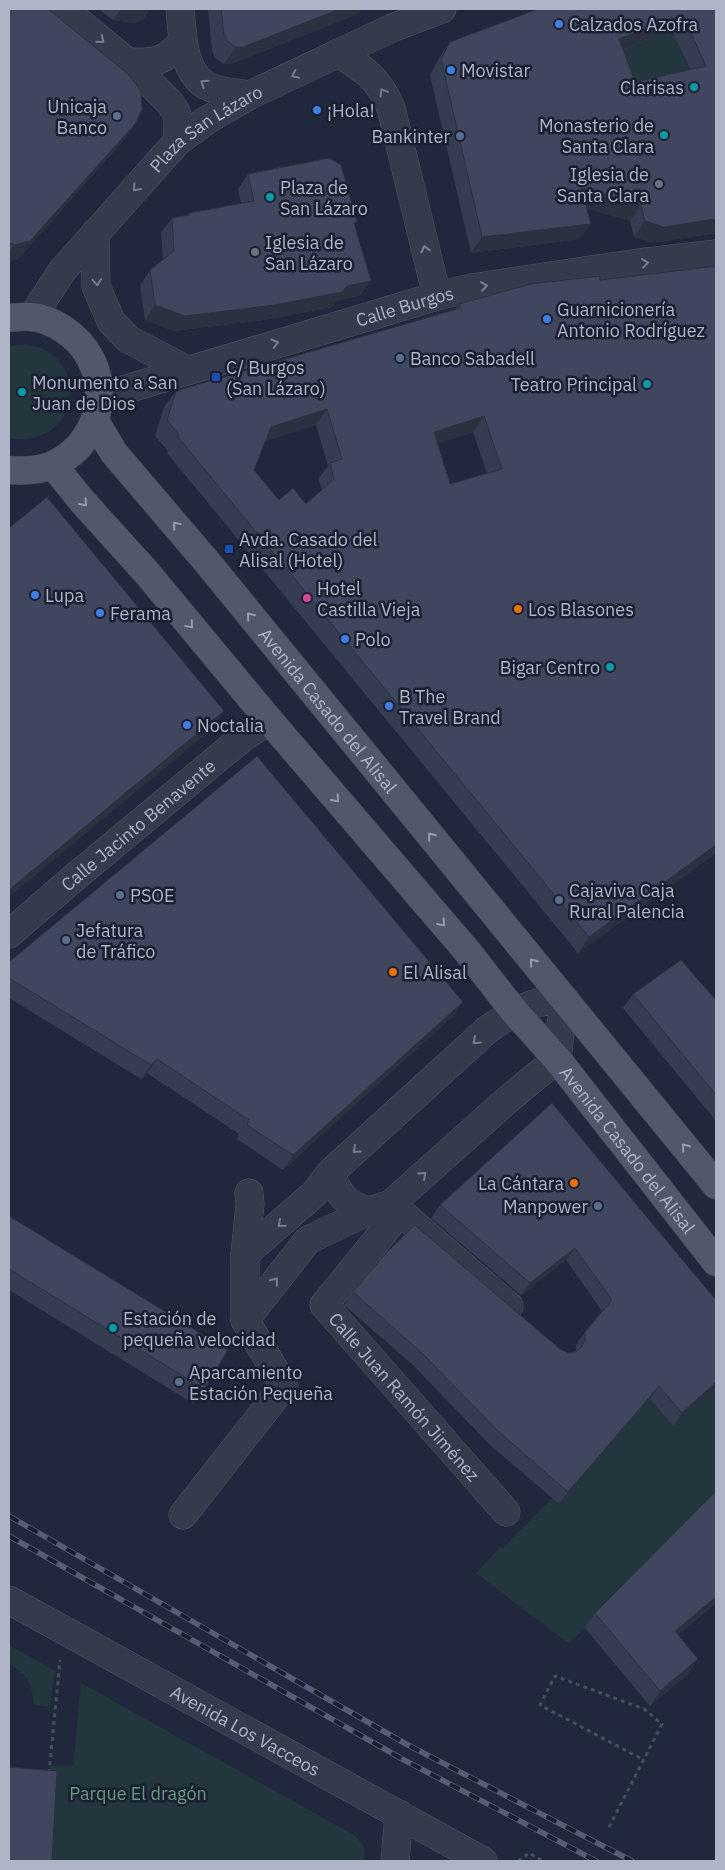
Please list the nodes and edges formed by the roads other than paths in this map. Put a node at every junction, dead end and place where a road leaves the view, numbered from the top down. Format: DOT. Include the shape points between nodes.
graph roads {
  1 [pos="63,9"];
  2 [pos="180,9"];
  3 [pos="442,9"];
  4 [pos="392,18"];
  5 [pos="183,40"];
  6 [pos="338,53"];
  7 [pos="128,62"];
  8 [pos="250,95"];
  9 [pos="177,142"];
  10 [pos="95,234"];
  11 [pos="716,254"];
  12 [pos="437,296"];
  13 [pos="21,317"];
  14 [pos="187,370"];
  15 [pos="98,409"];
  16 [pos="25,473"];
  17 [pos="269,720"];
  18 [pos="9,934"];
  19 [pos="564,1000"];
  20 [pos="514,1011"];
  21 [pos="557,1059"];
  22 [pos="330,1173"];
  23 [pos="716,1185"];
  24 [pos="248,1193"];
  25 [pos="387,1209"];
  26 [pos="246,1254"];
  27 [pos="716,1262"];
  28 [pos="524,1319"];
  29 [pos="245,1320"];
  30 [pos="506,1512"];
  31 [pos="183,1515"];
  32 [pos="9,1600"];
  33 [pos="399,1814"];
  34 [pos="395,1861"];
  35 [pos="483,1861"];
  1 -- 7 [label="street, one-way"];
  2 -- 5 [label="street"];
  3 -- 4 [label="street, Plaza San Lázaro"];
  4 -- 6 [label="street, Plaza San Lázaro"];
  5 -- 7 [label="street" via="174,52 161,60"];
  8 -- 5 [label="street, one-way" via="213,89 197,78 189,65"];
  6 -- 8 [label="street, Plaza San Lázaro, one-way"];
  12 -- 6 [label="street, one-way" via="385,93 364,70"];
  7 -- 9 [label="street" via="176,112"];
  8 -- 9 [label="street, Plaza San Lázaro"];
  9 -- 10 [label="street, Plaza San Lázaro, one-way"];
  10 -- 13 [label="street, Plaza San Lázaro"];
  10 -- 14 [label="street, one-way" via="96,286 111,321 128,339"];
  12 -- 11 [label="street, Calle Burgos, one-way" via="471,288"];
  14 -- 12 [label="street, Calle Burgos, one-way"];
  13 -- 15 [label="main road, Plaza San Lázaro" via="54,323 74,336 88,353 97,374"];
  14 -- 15 [label="street, Calle Burgos"];
  15 -- 16 [label="main road" via="85,440 71,454"];
  19 -- 15 [label="main road, Avenida Casado del Alisal, one-way" via="188,539 114,453"];
  16 -- 17 [label="main road, Avenida Casado del Alisal, one-way" via="82,501 147,573"];
  17 -- 18 [label="street, Calle Jacinto Benavente" via="234,745"];
  17 -- 20 [label="main road, Avenida Casado del Alisal, one-way" via="467,951"];
  19 -- 20 [label="street" via="547,1000"];
  19 -- 21 [label="street, Avenida Casado del Alisal"];
  23 -- 19 [label="main road, Avenida Casado del Alisal, one-way"];
  20 -- 21 [label="main road, Avenida Casado del Alisal"];
  20 -- 22 [label="street, one-way" via="487,1030"];
  25 -- 21 [label="street, Calle Juan Ramón Jiménez, one-way"];
  21 -- 27 [label="main road, Avenida Casado del Alisal"];
  22 -- 25 [label="street" via="337,1191 357,1208"];
  22 -- 26 [label="street, one-way" via="315,1193"];
  24 -- 26 [label="street"];
  25 -- 28 [label="street"];
  29 -- 25 [label="street, Calle Juan Ramón Jiménez, one-way" via="308,1240"];
  25 -- 30 [label="street, Calle Juan Ramón Jiménez" via="324,1305"];
  26 -- 29 [label="street"];
  29 -- 31 [label="street" via="284,1386"];
  32 -- 33 [label="street, Avenida Los Vacceos"];
  33 -- 34 [label="street"];
  33 -- 35 [label="street, Avenida Los Vacceos"];
}
